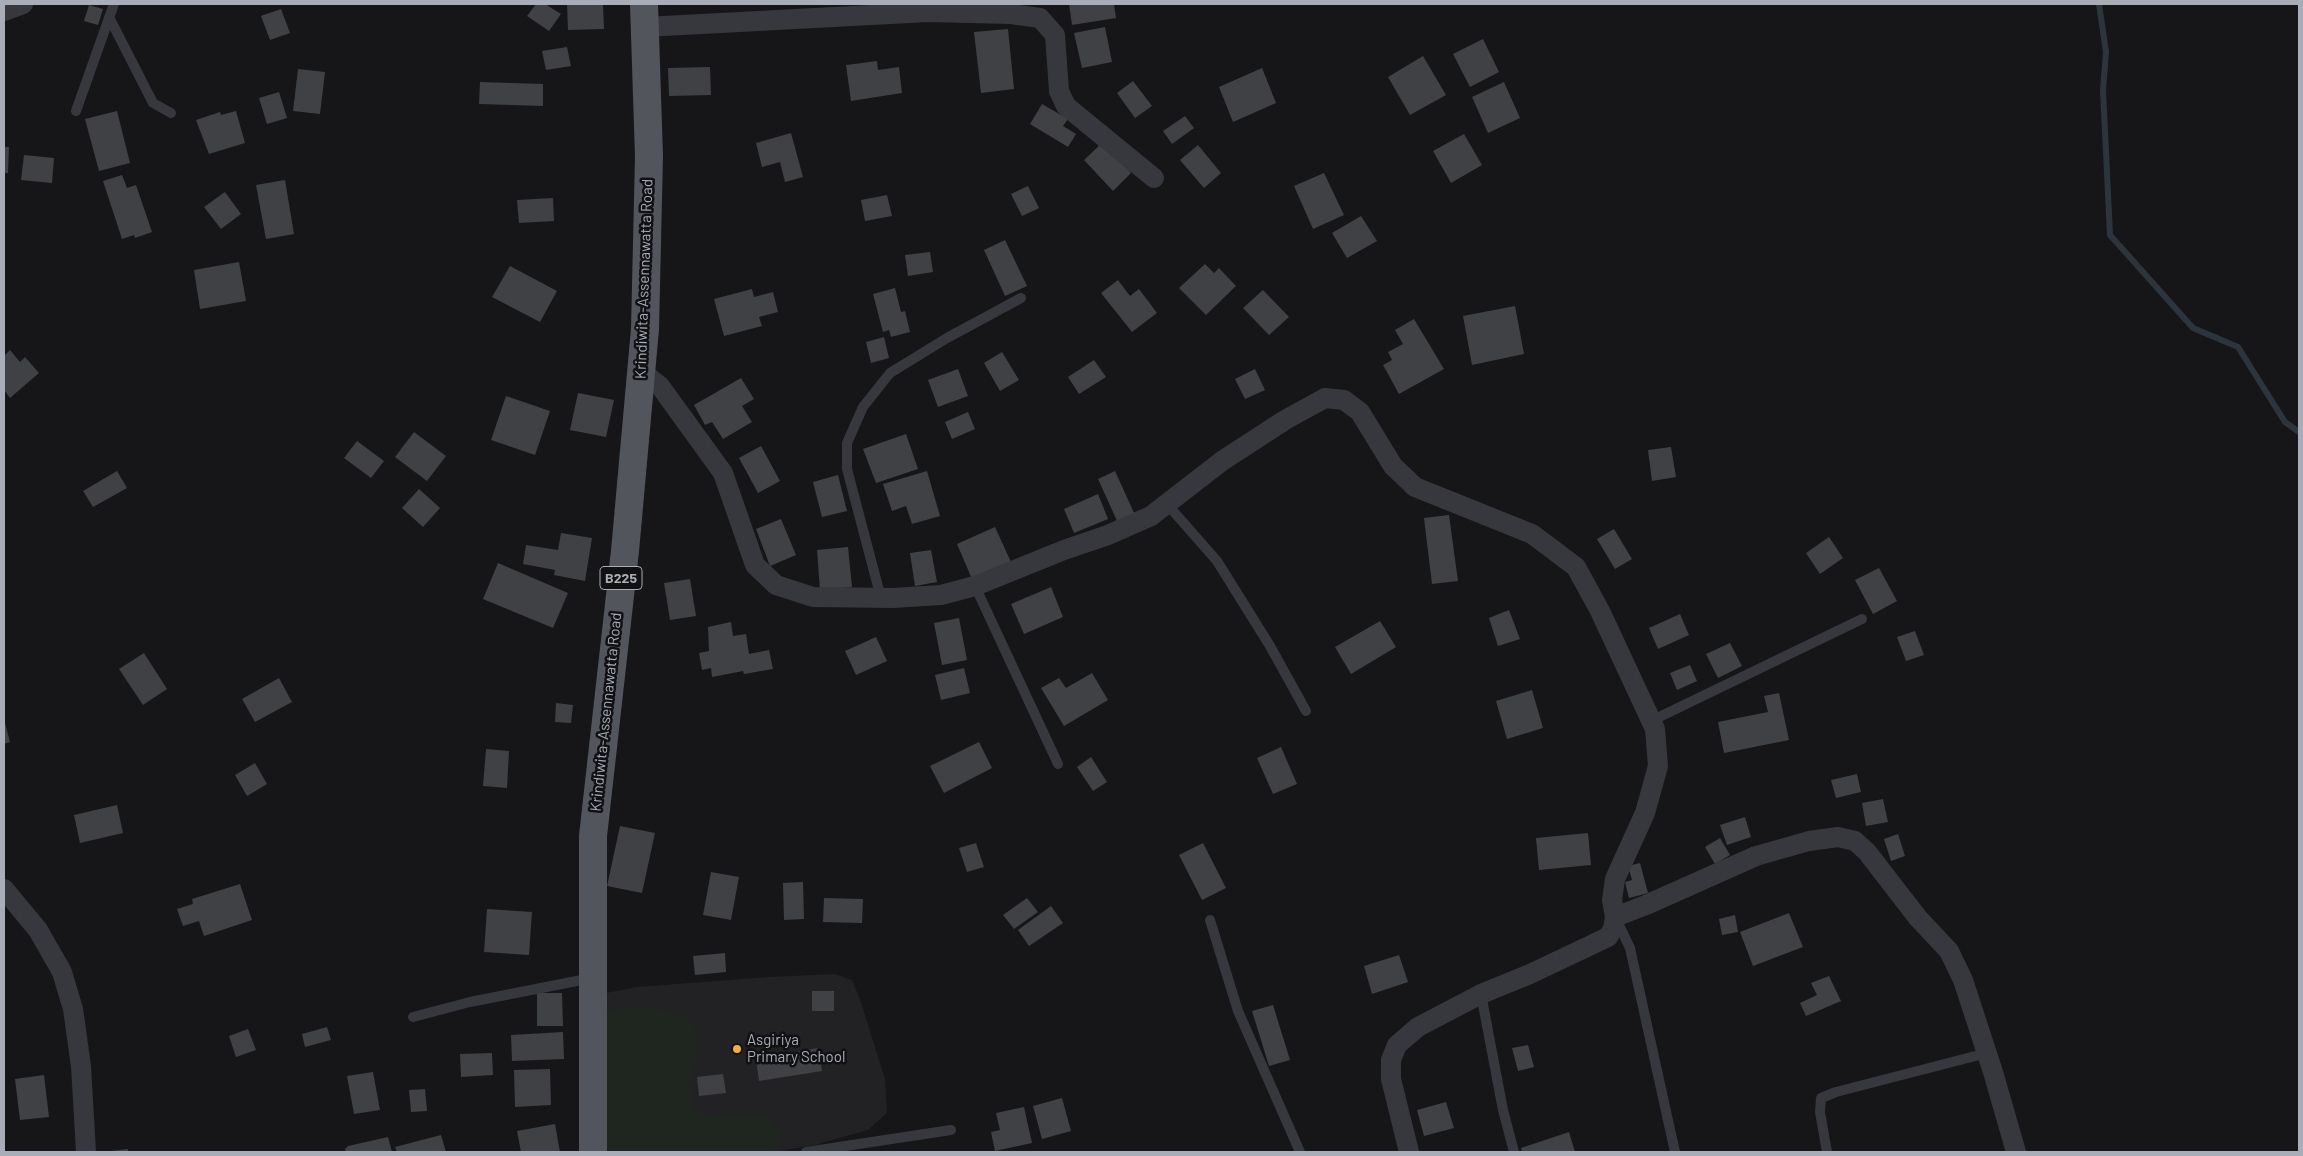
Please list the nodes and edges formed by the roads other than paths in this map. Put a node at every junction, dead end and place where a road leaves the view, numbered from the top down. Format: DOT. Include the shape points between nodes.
graph roads {
  1 [pos="23,4"];
  2 [pos="114,4"];
  3 [pos="4,12"];
  4 [pos="644,15"];
  5 [pos="109,17"];
  6 [pos="76,111"];
  7 [pos="171,114"];
  8 [pos="1154,178"];
  9 [pos="1021,298"];
  10 [pos="641,371"];
  11 [pos="1167,504"];
  12 [pos="975,586"];
  13 [pos="881,598"];
  14 [pos="1862,619"];
  15 [pos="1306,711"];
  16 [pos="1651,721"];
  17 [pos="1058,764"];
  18 [pos="4,889"];
  19 [pos="1615,917"];
  20 [pos="1210,920"];
  21 [pos="593,977"];
  22 [pos="1481,994"];
  23 [pos="413,1016"];
  24 [pos="1987,1053"];
  25 [pos="951,1130"];
  26 [pos="86,1152"];
  27 [pos="593,1152"];
  28 [pos="806,1152"];
  29 [pos="1300,1152"];
  30 [pos="1409,1152"];
  31 [pos="1514,1152"];
  32 [pos="1675,1152"];
  33 [pos="1827,1152"];
  34 [pos="2016,1152"];
  1 -- 3 [label="street"];
  2 -- 5 [label="lane"];
  4 -- 8 [label="street" via="928,12 1040,18 1055,35 1060,91 1066,106"];
  4 -- 10 [label="main road, Krindiwita-Assennawatta Road / B225" via="648,156 645,329"];
  5 -- 6 [label="lane"];
  5 -- 7 [label="lane" via="153,104"];
  9 -- 13 [label="lane" via="890,373 863,407 846,442 847,469"];
  10 -- 13 [label="street" via="660,386 723,473 755,565 776,585 813,597"];
  10 -- 21 [label="main road, Krindiwita-Assennawatta Road / B225" via="593,836"];
  11 -- 12 [label="street" via="1150,516 1108,535"];
  11 -- 15 [label="lane" via="1217,561"];
  11 -- 16 [label="street" via="1186,486 1285,420 1324,398 1344,400 1360,412 1393,466 1415,487 1532,534 1576,567"];
  12 -- 13 [label="street" via="941,595"];
  12 -- 17 [label="lane"];
  14 -- 16 [label="lane"];
  16 -- 19 [label="street" via="1655,729 1658,766 1644,813 1615,879 1612,900"];
  18 -- 26 [label="street" via="38,930 62,972 73,1009 81,1066"];
  19 -- 22 [label="street" via="1608,937"];
  19 -- 24 [label="street" via="1756,856 1810,841 1838,837 1855,841 1949,951 1963,980"];
  19 -- 32 [label="lane" via="1630,948"];
  20 -- 29 [label="lane" via="1238,1011"];
  21 -- 23 [label="lane"];
  21 -- 27 [label="main road, Krindiwita-Assennawatta Road / B225"];
  22 -- 30 [label="street" via="1418,1027 1398,1045 1391,1060 1391,1080"];
  22 -- 31 [label="lane"];
  24 -- 33 [label="lane" via="1821,1098 1820,1112"];
  24 -- 34 [label="street"];
  25 -- 28 [label="lane"];
}
